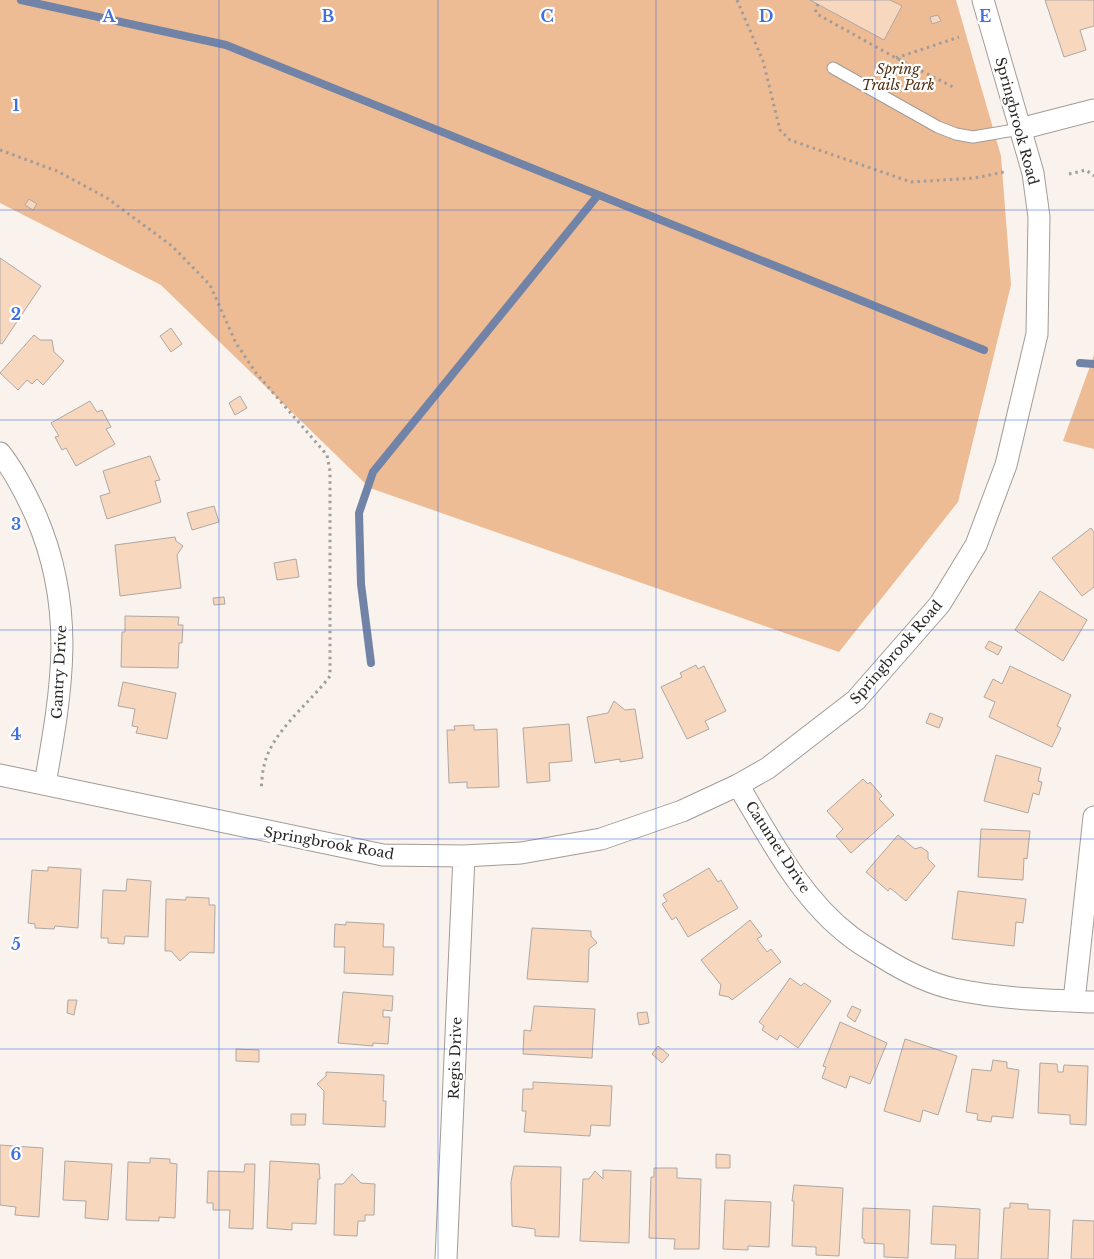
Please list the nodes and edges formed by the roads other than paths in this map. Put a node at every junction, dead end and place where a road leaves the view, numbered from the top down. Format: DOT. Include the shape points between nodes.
graph roads {
  1 [pos="982,0"];
  2 [pos="833,68"];
  3 [pos="1094,110"];
  4 [pos="1020,129"];
  5 [pos="0,453"];
  6 [pos="0,775"];
  7 [pos="46,784"];
  8 [pos="738,785"];
  9 [pos="1094,816"];
  10 [pos="464,856"];
  11 [pos="1084,1001"];
  12 [pos="446,1259"];
  1 -- 4 [label="street, Springbrook Road"];
  2 -- 4 [label="lane" via="956,134 973,137"];
  3 -- 4 [label="street"];
  4 -- 8 [label="street, Springbrook Road" via="1033,173 1039,217 1037,334 1006,465 976,545 940,604 856,700 786,755"];
  5 -- 7 [label="street, Gantry Drive" via="26,495 45,538 56,578 63,646 60,701"];
  6 -- 7 [label="street, Springbrook Road"];
  7 -- 10 [label="street, Springbrook Road" via="383,855"];
  8 -- 10 [label="street, Springbrook Road" via="682,810 601,838 546,850"];
  8 -- 11 [label="street, Catumet Drive" via="798,882 850,937 921,979 953,989 993,996"];
  9 -- 11 [label="street"];
  10 -- 12 [label="street, Regis Drive"];
}
